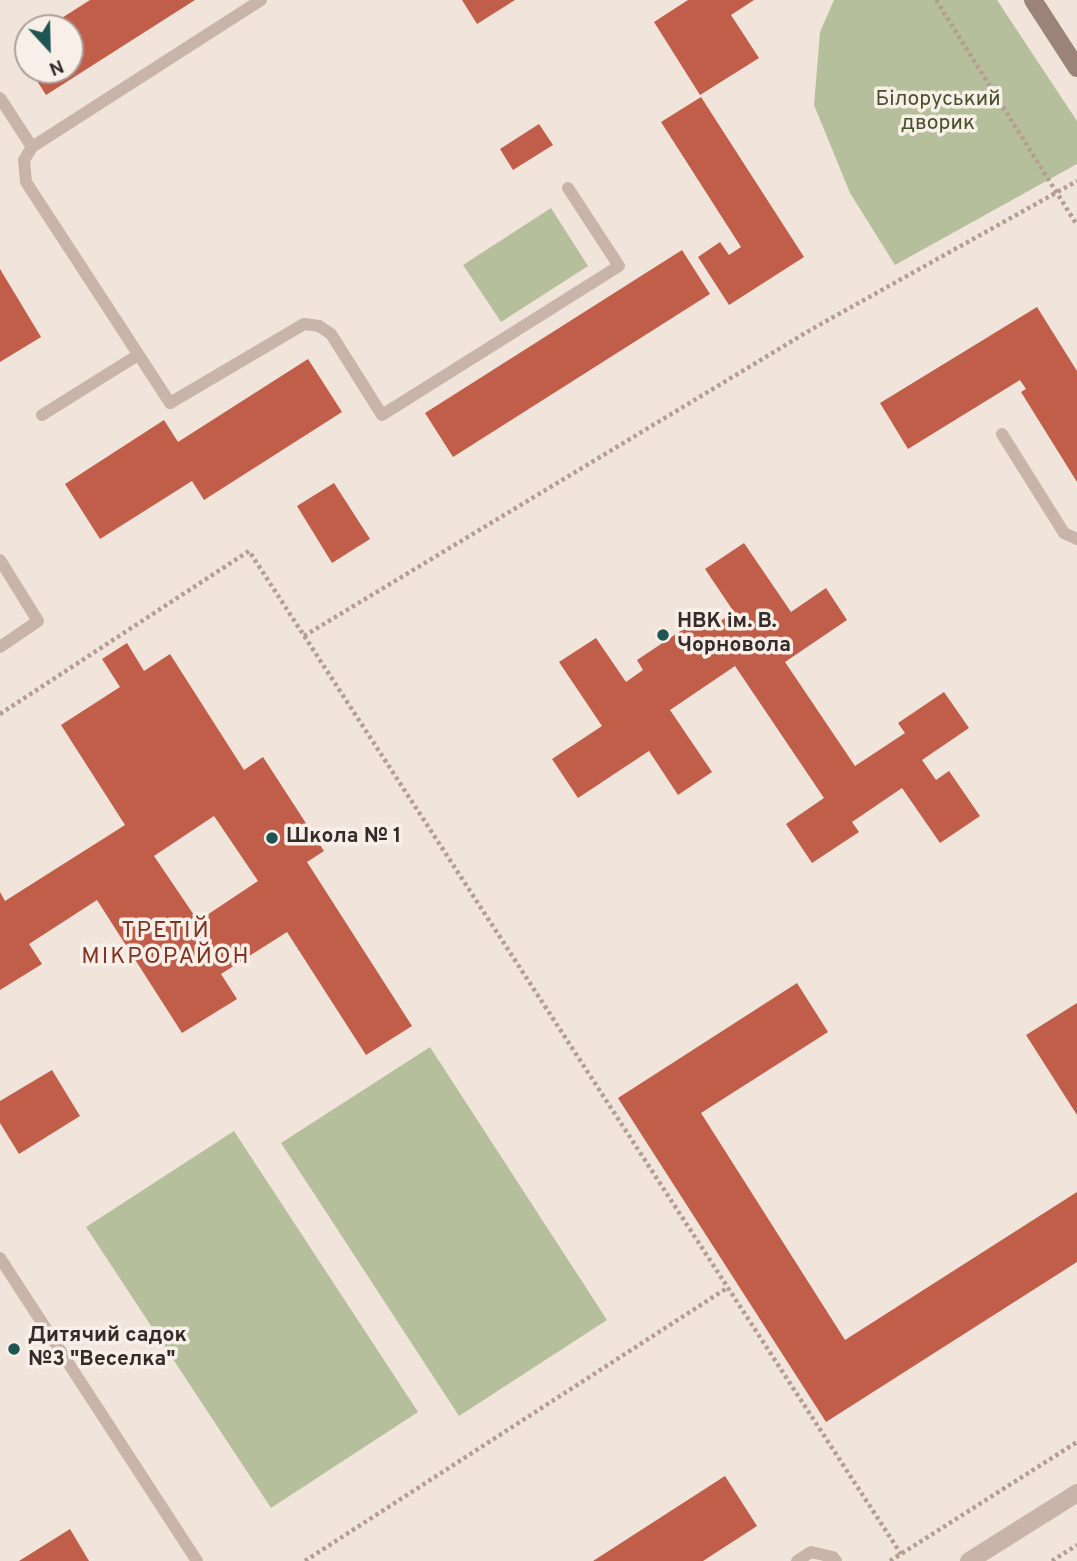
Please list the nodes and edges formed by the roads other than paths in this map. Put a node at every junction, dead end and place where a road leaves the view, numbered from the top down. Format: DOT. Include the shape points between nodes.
graph roads {
  1 [pos="261,0"];
  2 [pos="1033,0"];
  3 [pos="1077,68"];
  4 [pos="0,98"];
  5 [pos="32,147"];
  6 [pos="568,188"];
  7 [pos="138,355"];
  8 [pos="42,415"];
  9 [pos="1002,434"];
  10 [pos="1077,539"];
  11 [pos="0,560"];
  12 [pos="0,647"];
  13 [pos="0,1258"];
  14 [pos="1077,1493"];
  15 [pos="197,1561"];
  16 [pos="797,1561"];
  17 [pos="836,1561"];
  18 [pos="969,1561"];
  1 -- 5 [label="lane"];
  2 -- 3 [label="street"];
  4 -- 5 [label="lane"];
  5 -- 7 [label="lane" via="24,160 26,183"];
  6 -- 7 [label="lane" via="619,266 382,415 331,334 319,326 304,324 287,331 170,402"];
  7 -- 8 [label="lane"];
  9 -- 10 [label="lane" via="1064,533"];
  11 -- 12 [label="lane" via="38,621"];
  13 -- 15 [label="lane"];
  14 -- 18 [label="street"];
  16 -- 17 [label="lane" via="811,1552"];
}
